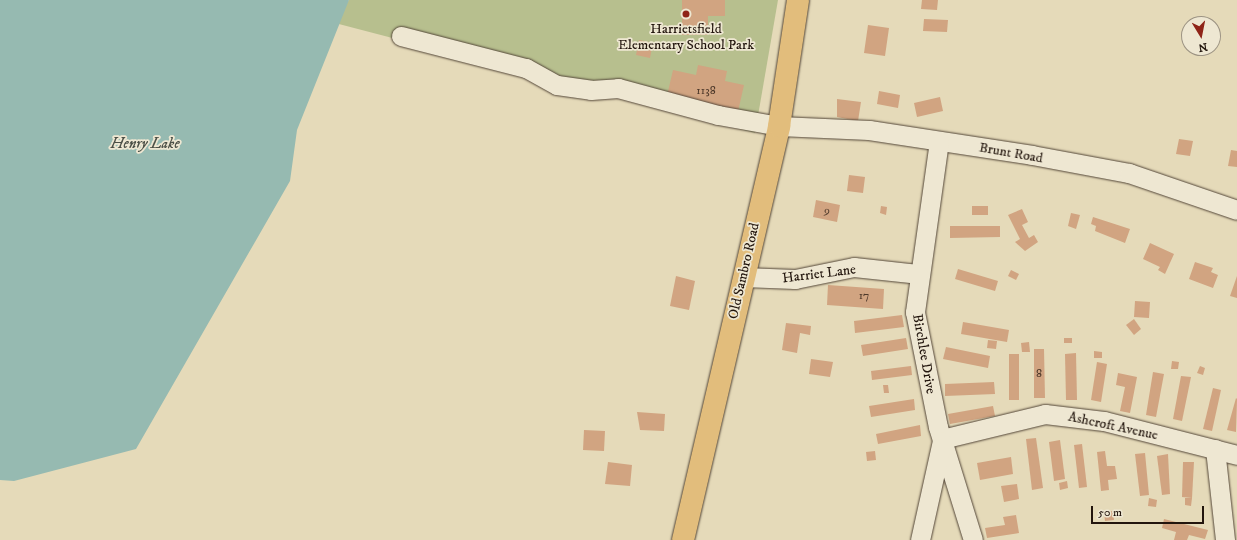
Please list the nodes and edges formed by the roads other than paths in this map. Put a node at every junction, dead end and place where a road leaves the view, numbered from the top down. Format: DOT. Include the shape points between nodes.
graph roads {
  1 [pos="798,0"];
  2 [pos="402,36"];
  3 [pos="779,126"];
  4 [pos="939,141"];
  5 [pos="1237,210"];
  6 [pos="918,274"];
  7 [pos="743,277"];
  8 [pos="942,440"];
  9 [pos="1215,449"];
  10 [pos="1237,455"];
  11 [pos="683,540"];
  12 [pos="920,540"];
  13 [pos="973,540"];
  14 [pos="1225,540"];
  1 -- 3 [label="main road, Old Sambro Road"];
  2 -- 3 [label="street, Brunt Road" via="526,68 557,85 590,90 618,88 718,115"];
  3 -- 4 [label="street, Brunt Road" via="868,130"];
  3 -- 7 [label="main road, Old Sambro Road"];
  4 -- 5 [label="street, Brunt Road" via="1129,173"];
  4 -- 6 [label="street, Birchlee Drive"];
  6 -- 7 [label="street, Harriet Lane" via="854,267 795,279"];
  6 -- 8 [label="street, Birchlee Drive" via="917,330"];
  7 -- 11 [label="main road, Old Sambro Road"];
  8 -- 9 [label="street, Ashcroft Avenue" via="1045,414 1104,421"];
  8 -- 12 [label="street"];
  8 -- 13 [label="street, Birchlee Drive"];
  9 -- 10 [label="street, Ashcroft Avenue"];
  9 -- 14 [label="street"];
}
